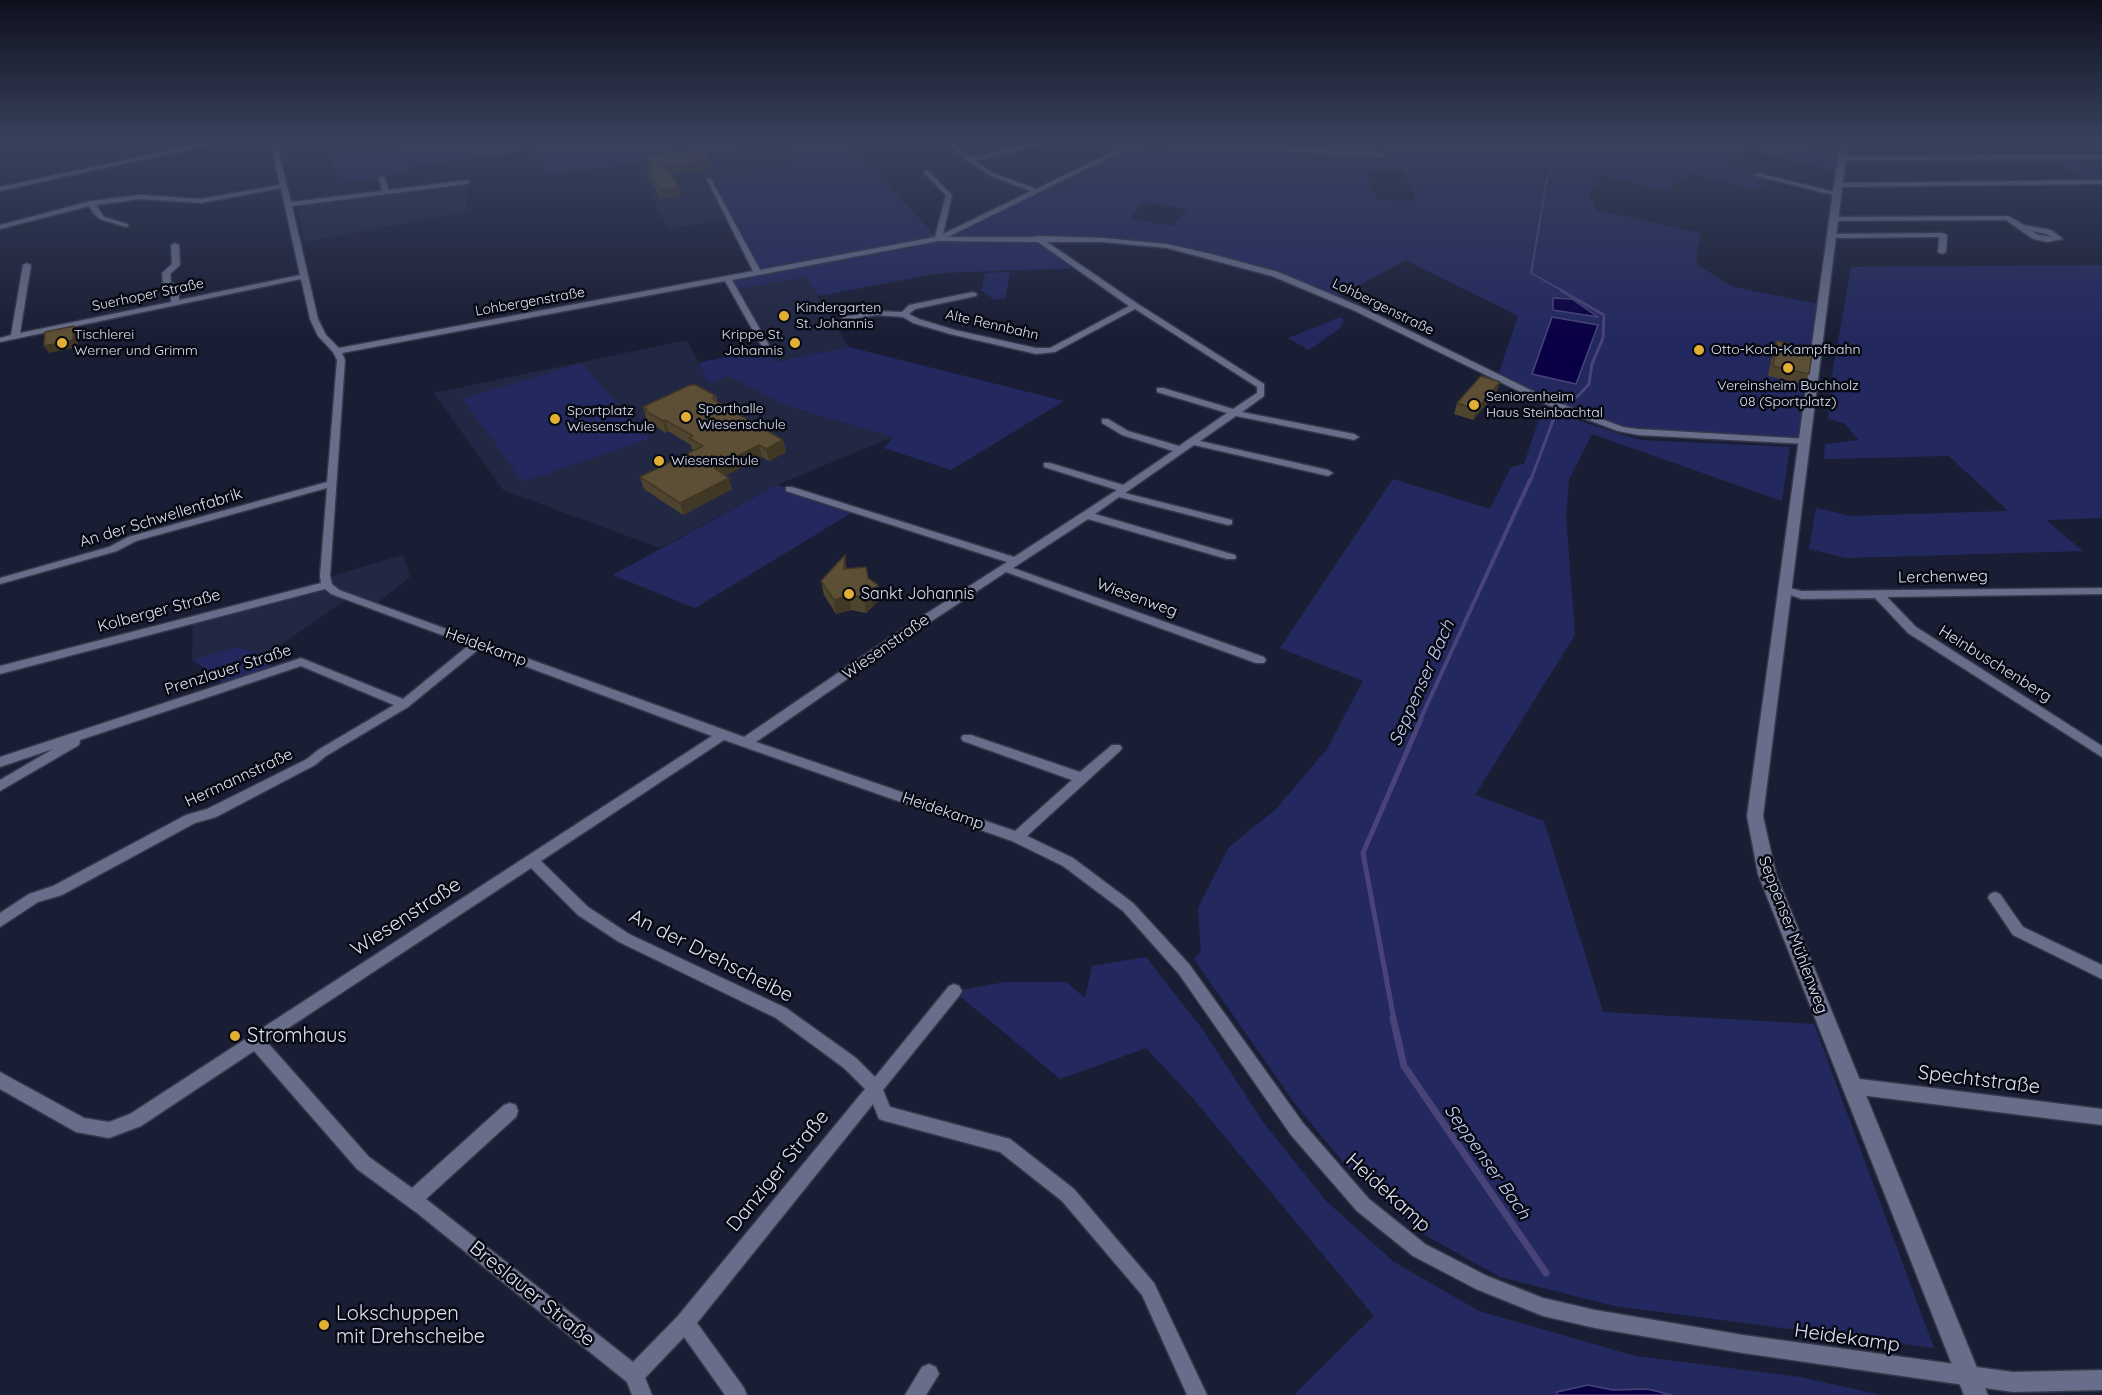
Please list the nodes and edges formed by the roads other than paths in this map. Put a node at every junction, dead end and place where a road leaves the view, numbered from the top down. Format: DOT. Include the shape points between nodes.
graph roads {
  1 [pos="83,206"];
  2 [pos="92,206"];
  3 [pos="287,206"];
  4 [pos="722,206"];
  5 [pos="946,206"];
  6 [pos="1005,206"];
  7 [pos="1836,206"];
  8 [pos="1834,219"];
  9 [pos="126,225"];
  10 [pos="0,227"];
  11 [pos="2022,227"];
  12 [pos="1832,236"];
  13 [pos="1037,238"];
  14 [pos="938,239"];
  15 [pos="176,246"];
  16 [pos="1942,252"];
  17 [pos="27,265"];
  18 [pos="758,274"];
  19 [pos="302,277"];
  20 [pos="728,279"];
  21 [pos="973,294"];
  22 [pos="175,304"];
  23 [pos="1135,306"];
  24 [pos="905,315"];
  25 [pos="845,319"];
  26 [pos="15,337"];
  27 [pos="0,340"];
  28 [pos="337,351"];
  29 [pos="769,352"];
  30 [pos="1160,390"];
  31 [pos="1235,412"];
  32 [pos="1105,421"];
  33 [pos="1354,437"];
  34 [pos="1806,441"];
  35 [pos="1193,442"];
  36 [pos="1181,450"];
  37 [pos="1047,465"];
  38 [pos="1328,473"];
  39 [pos="331,484"];
  40 [pos="789,489"];
  41 [pos="1121,492"];
  42 [pos="1087,515"];
  43 [pos="1228,522"];
  44 [pos="1230,557"];
  45 [pos="1015,561"];
  46 [pos="1004,568"];
  47 [pos="0,581"];
  48 [pos="327,585"];
  49 [pos="1785,590"];
  50 [pos="2102,591"];
  51 [pos="1878,594"];
  52 [pos="478,644"];
  53 [pos="1260,660"];
  54 [pos="0,670"];
  55 [pos="404,704"];
  56 [pos="94,731"];
  57 [pos="723,735"];
  58 [pos="967,738"];
  59 [pos="746,742"];
  60 [pos="1116,748"];
  61 [pos="2102,752"];
  62 [pos="0,762"];
  63 [pos="1082,778"];
  64 [pos="0,786"];
  65 [pos="1017,837"];
  66 [pos="531,860"];
  67 [pos="1995,898"];
  68 [pos="0,921"];
  69 [pos="2102,972"];
  70 [pos="954,991"];
  71 [pos="256,1041"];
  72 [pos="0,1080"];
  73 [pos="1852,1086"];
  74 [pos="874,1087"];
  75 [pos="510,1111"];
  76 [pos="2102,1117"];
  77 [pos="413,1199"];
  78 [pos="685,1323"];
  79 [pos="929,1374"];
  80 [pos="634,1375"];
  81 [pos="1968,1376"];
  82 [pos="2102,1380"];
  83 [pos="642,1395"];
  84 [pos="737,1395"];
  85 [pos="915,1395"];
  86 [pos="1197,1395"];
  87 [pos="1976,1395"];
  1 -- 10 [label="street"];
  2 -- 9 [label="street" via="102,218"];
  3 -- 19 [label="street"];
  4 -- 18 [label="street"];
  5 -- 14 [label="street"];
  6 -- 14 [label="street"];
  7 -- 8 [label="street, Seppenser Mühlenweg"];
  8 -- 11 [label="street" via="2008,218"];
  8 -- 12 [label="street, Seppenser Mühlenweg"];
  12 -- 16 [label="street" via="1943,236"];
  12 -- 34 [label="street, Seppenser Mühlenweg"];
  13 -- 14 [label="street, Lohbergenstraße"];
  13 -- 23 [label="street, Wiesenstraße"];
  13 -- 34 [label="street, Lohbergenstraße" via="1167,246 1275,274 1356,308 1548,402 1621,429"];
  14 -- 18 [label="street, Lohbergenstraße"];
  15 -- 22 [label="street" via="176,264 166,273 166,283 175,288"];
  17 -- 26 [label="street"];
  18 -- 20 [label="street, Lohbergenstraße"];
  19 -- 22 [label="street, Suerhoper Straße"];
  19 -- 28 [label="street" via="317,327"];
  20 -- 28 [label="street, Lohbergenstraße"];
  20 -- 29 [label="street"];
  21 -- 24 [label="street, Alte Rennbahn" via="912,307"];
  22 -- 26 [label="street, Suerhoper Straße"];
  23 -- 24 [label="street, Alte Rennbahn" via="1044,351 1018,348"];
  23 -- 31 [label="street, Wiesenstraße" via="1261,386 1261,394"];
  24 -- 25 [label="street, Alte Rennbahn" via="877,313"];
  26 -- 27 [label="street, Suerhoper Straße"];
  28 -- 39 [label="street" via="341,360"];
  30 -- 31 [label="street"];
  31 -- 33 [label="street"];
  31 -- 35 [label="street, Wiesenstraße"];
  32 -- 36 [label="street" via="1125,433"];
  34 -- 49 [label="street, Seppenser Mühlenweg"];
  35 -- 36 [label="street, Wiesenstraße"];
  35 -- 38 [label="street"];
  36 -- 41 [label="street, Wiesenstraße"];
  37 -- 41 [label="street"];
  39 -- 47 [label="street, An der Schwellenfabrik" via="132,539 113,549"];
  39 -- 48 [label="street"];
  40 -- 45 [label="street"];
  41 -- 42 [label="street, Wiesenstraße"];
  41 -- 43 [label="street"];
  42 -- 44 [label="street"];
  42 -- 45 [label="street, Wiesenstraße"];
  45 -- 46 [label="street, Wiesenstraße"];
  46 -- 53 [label="street, Wiesenweg"];
  46 -- 59 [label="street, Wiesenstraße"];
  48 -- 52 [label="street, Heidekamp" via="335,592"];
  48 -- 54 [label="street, Kolberger Straße"];
  49 -- 51 [label="street, Lerchenweg" via="1802,595"];
  49 -- 73 [label="street, Seppenser Mühlenweg" via="1762,751 1755,816 1758,839 1767,874"];
  50 -- 51 [label="street, Lerchenweg"];
  51 -- 61 [label="street, Heinbuschenberg" via="1912,630"];
  52 -- 55 [label="street, Hermannstraße"];
  52 -- 57 [label="street, Heidekamp"];
  55 -- 56 [label="street, Prenzlauer Straße" via="301,662"];
  55 -- 68 [label="street, Hermannstraße" via="311,762 134,848 57,891 34,898"];
  56 -- 62 [label="street, Prenzlauer Straße"];
  56 -- 64 [label="street, Prenzlauer Straße"];
  57 -- 59 [label="street, Heidekamp"];
  57 -- 66 [label="street, Wiesenstraße"];
  58 -- 63 [label="street"];
  59 -- 65 [label="street, Heidekamp"];
  60 -- 63 [label="street"];
  63 -- 65 [label="street"];
  65 -- 81 [label="street, Heidekamp" via="1068,862 1128,908 1184,969 1325,1164 1363,1205 1419,1250 1482,1283 1543,1307 1594,1319"];
  66 -- 71 [label="street, Wiesenstraße"];
  66 -- 74 [label="street, An der Drehscheibe" via="583,910 624,938 781,1013 850,1063"];
  67 -- 69 [label="street" via="2018,930"];
  70 -- 74 [label="street, Danziger Straße"];
  71 -- 72 [label="street, Wiesenstraße" via="135,1120 109,1130 82,1126"];
  71 -- 77 [label="street, Breslauer Straße" via="363,1162"];
  73 -- 76 [label="street, Spechtstraße"];
  73 -- 81 [label="street, Seppenser Mühlenweg"];
  74 -- 78 [label="street, Danziger Straße"];
  74 -- 86 [label="street, An der Drehscheibe" via="885,1113 1004,1145 1068,1195 1148,1289"];
  75 -- 77 [label="street"];
  77 -- 80 [label="street, Breslauer Straße"];
  78 -- 80 [label="street, Danziger Straße"];
  78 -- 84 [label="street"];
  79 -- 85 [label="street"];
  80 -- 83 [label="street, Breslauer Straße"];
  81 -- 82 [label="street, Heidekamp" via="2030,1383"];
  81 -- 87 [label="street, Seppenser Mühlenweg"];
}
